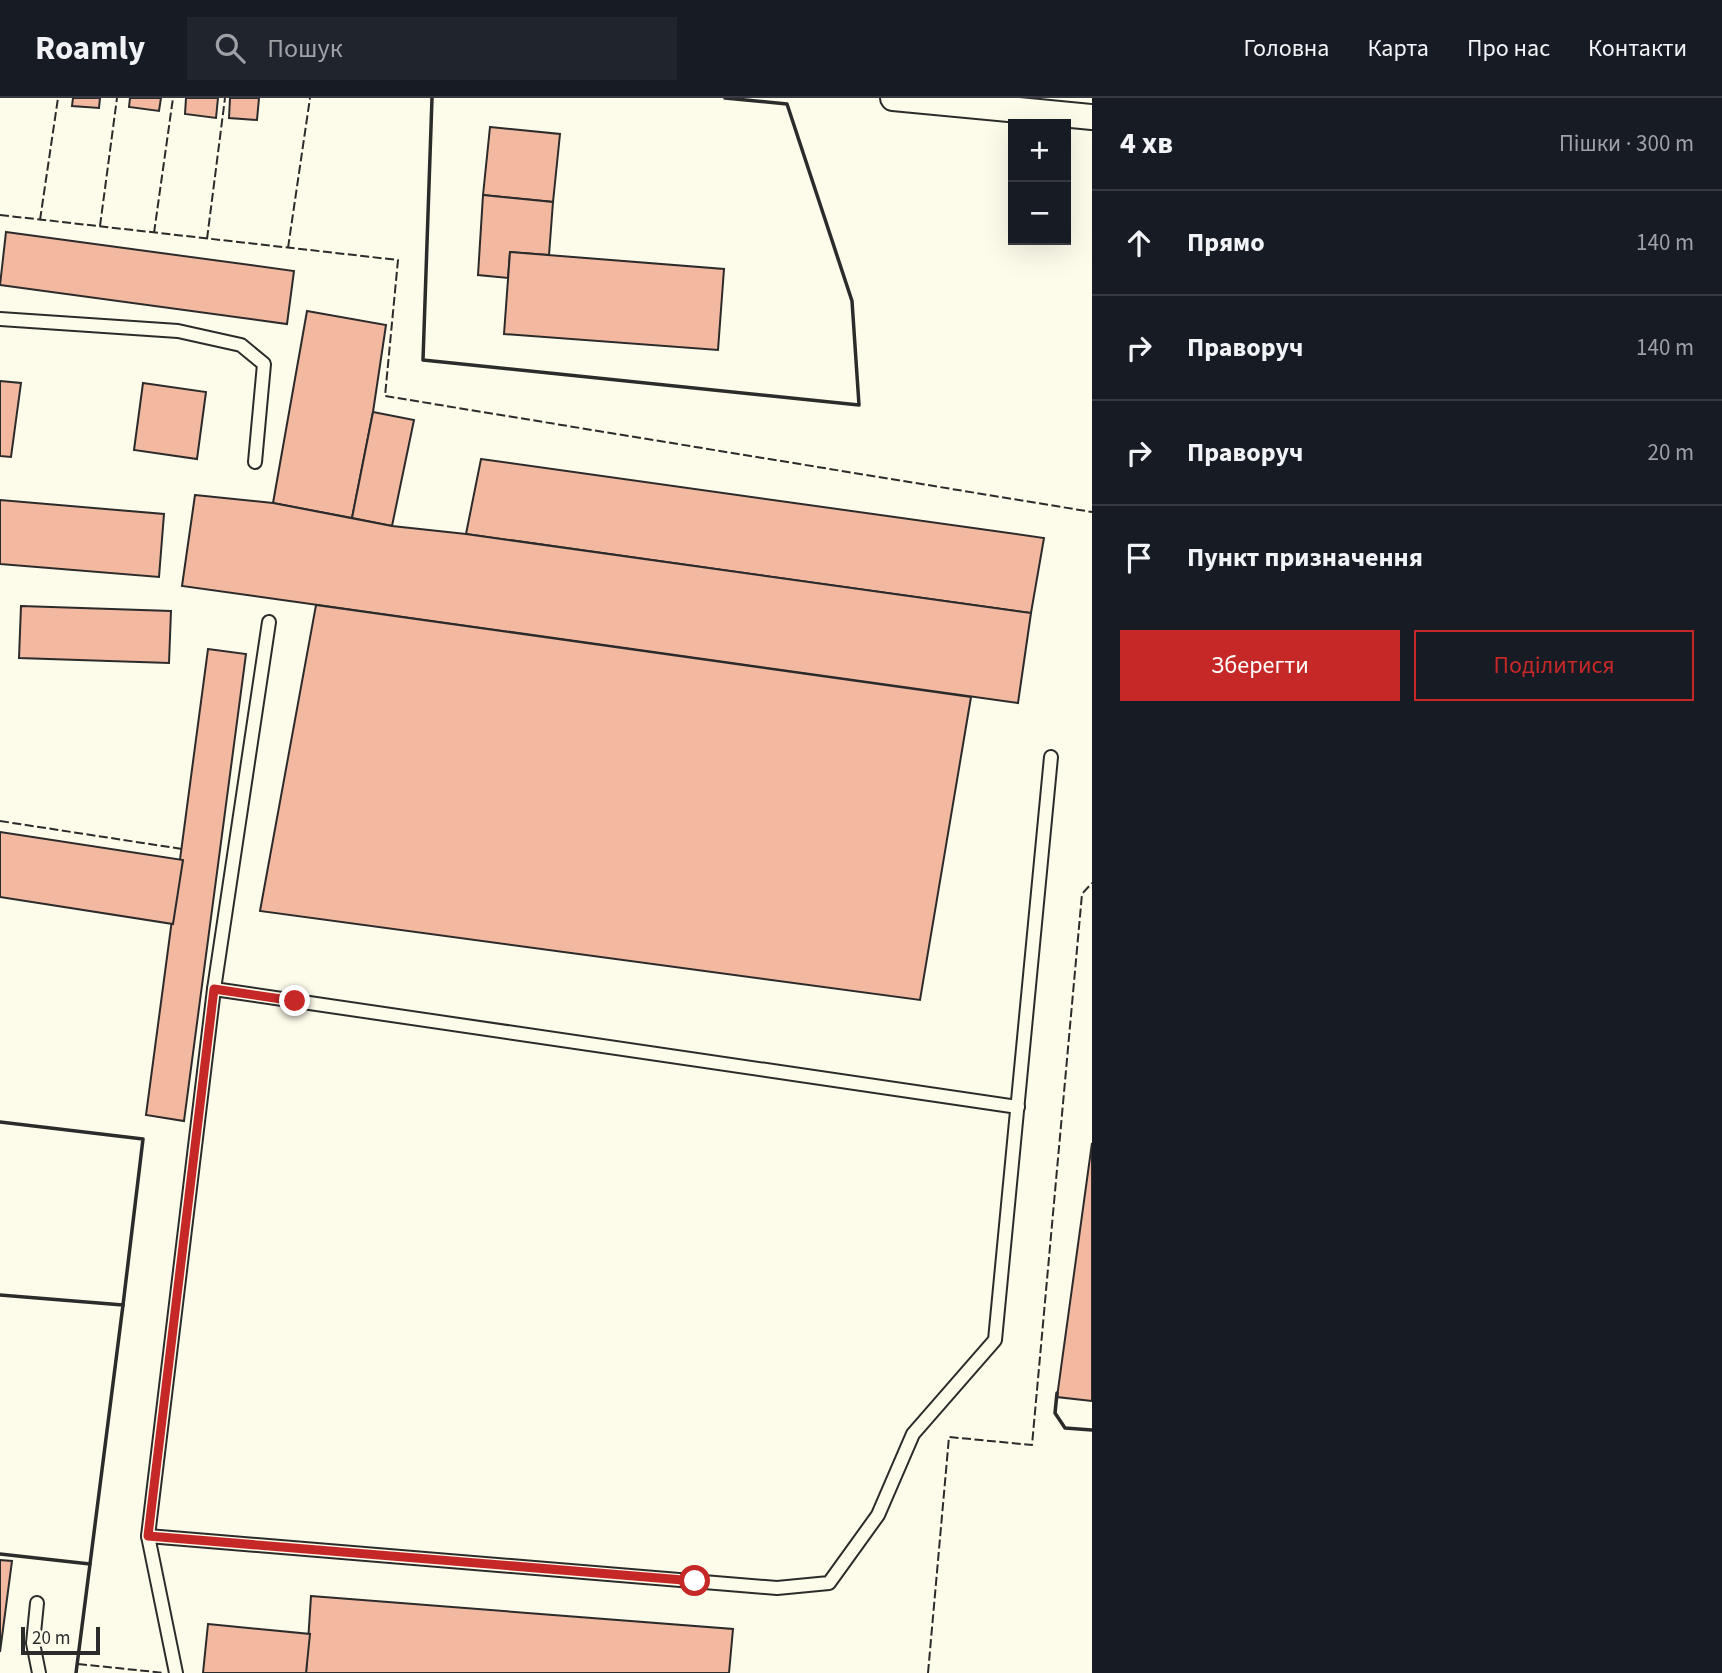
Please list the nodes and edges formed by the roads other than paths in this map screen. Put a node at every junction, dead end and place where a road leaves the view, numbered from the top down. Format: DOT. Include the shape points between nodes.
graph roads {
  1 [pos="893,98"];
  2 [pos="1092,117"];
  3 [pos="0,319"];
  4 [pos="254,462"];
  5 [pos="270,622"];
  6 [pos="1052,757"];
  7 [pos="214,989"];
  8 [pos="1018,1107"];
  9 [pos="148,1536"];
  10 [pos="37,1603"];
  11 [pos="39,1673"];
  12 [pos="176,1673"];
  1 -- 2 [label="street"];
  3 -- 4 [label="lane" via="178,331 241,345 264,364"];
  5 -- 7 [label="lane"];
  6 -- 8 [label="lane"];
  7 -- 8 [label="lane"];
  7 -- 9 [label="lane"];
  8 -- 9 [label="lane" via="995,1340 913,1434 878,1515 829,1583 777,1588"];
  9 -- 12 [label="lane"];
  10 -- 11 [label="lane" via="33,1643"];
}
